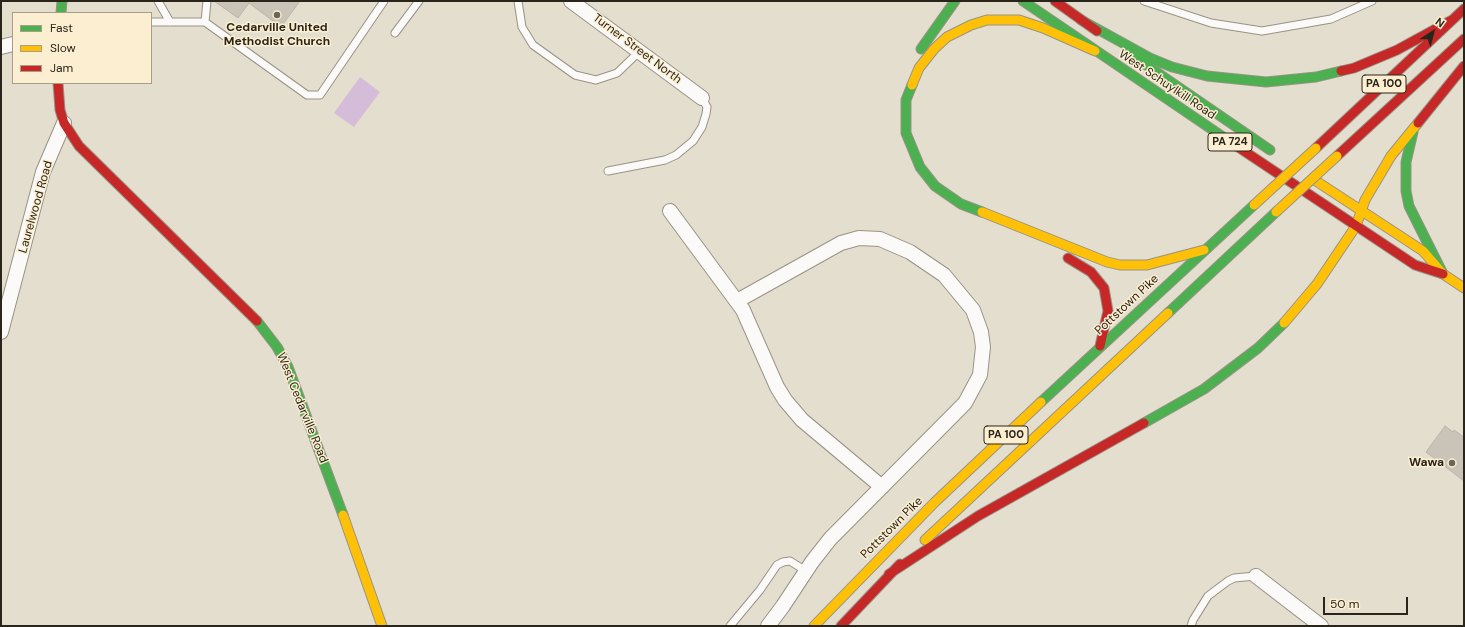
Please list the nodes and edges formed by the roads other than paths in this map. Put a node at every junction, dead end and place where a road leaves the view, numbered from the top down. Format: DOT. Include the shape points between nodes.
graph roads {
  1 [pos="62,1"];
  2 [pos="158,1"];
  3 [pos="207,1"];
  4 [pos="384,1"];
  5 [pos="419,1"];
  6 [pos="518,1"];
  7 [pos="571,1"];
  8 [pos="1023,1"];
  9 [pos="1055,1"];
  10 [pos="1145,1"];
  11 [pos="1372,1"];
  12 [pos="953,3"];
  13 [pos="1464,9"];
  14 [pos="61,12"];
  15 [pos="1081,20"];
  16 [pos="1452,20"];
  17 [pos="152,22"];
  18 [pos="170,22"];
  19 [pos="205,22"];
  20 [pos="395,33"];
  21 [pos="1464,39"];
  22 [pos="12,44"];
  23 [pos="1,47"];
  24 [pos="640,51"];
  25 [pos="1095,51"];
  26 [pos="1464,66"];
  27 [pos="908,68"];
  28 [pos="58,84"];
  29 [pos="901,86"];
  30 [pos="702,98"];
  31 [pos="64,123"];
  32 [pos="1415,125"];
  33 [pos="901,147"];
  34 [pos="1277,155"];
  35 [pos="1288,162"];
  36 [pos="608,171"];
  37 [pos="1362,210"];
  38 [pos="670,211"];
  39 [pos="956,211"];
  40 [pos="968,217"];
  41 [pos="1356,226"];
  42 [pos="1022,238"];
  43 [pos="1036,244"];
  44 [pos="1204,250"];
  45 [pos="1056,252"];
  46 [pos="1443,274"];
  47 [pos="1464,288"];
  48 [pos="738,301"];
  49 [pos="1,332"];
  50 [pos="1100,346"];
  51 [pos="882,486"];
  52 [pos="806,571"];
  53 [pos="889,574"];
  54 [pos="1256,576"];
  55 [pos="382,626"];
  56 [pos="730,626"];
  57 [pos="768,626"];
  58 [pos="814,626"];
  59 [pos="841,626"];
  60 [pos="1192,626"];
  61 [pos="1321,626"];
  1 -- 14 [label="main road"];
  2 -- 18 [label="lane"];
  3 -- 19 [label="lane"];
  4 -- 19 [label="lane" via="320,95 307,95"];
  5 -- 20 [label="lane"];
  6 -- 24 [label="lane" via="522,27 533,46 575,75 596,80 617,73"];
  7 -- 24 [label="street, Turner Street North"];
  8 -- 25 [label="main road, West Schuylkill Road / PA 724"];
  9 -- 15 [label="main road, West Schuylkill Road / PA 724"];
  10 -- 11 [label="lane" via="1211,23 1262,31 1331,20"];
  12 -- 27 [label="main road"];
  13 -- 16 [label="main road, Pottstown Pike / PA 100"];
  15 -- 16 [label="main road" via="1150,58 1172,67 1208,76 1260,82 1316,77 1354,68 1403,47"];
  15 -- 34 [label="main road, West Schuylkill Road / PA 724"];
  16 -- 44 [label="main road, Pottstown Pike / PA 100, bridge"];
  17 -- 18 [label="lane"];
  18 -- 19 [label="lane"];
  21 -- 53 [label="main road, PA 100, bridge"];
  22 -- 23 [label="street"];
  24 -- 30 [label="street, Turner Street North"];
  25 -- 41 [label="main road, West Schuylkill Road / PA 724"];
  25 -- 44 [label="main road" via="1019,20 1005,19 975,24 947,37 919,68 906,100 906,133 920,168 935,186 961,204 1107,262 1120,265 1147,265"];
  26 -- 32 [label="main road"];
  28 -- 31 [label="main road"];
  29 -- 33 [label="main road" via="896,117"];
  30 -- 36 [label="lane" via="707,107 702,127 693,141 676,155 665,160"];
  31 -- 49 [label="street, Laurelwood Road" via="43,172"];
  31 -- 55 [label="main road, West Cedarville Road" via="79,146 261,325 277,347 288,367 329,473"];
  32 -- 37 [label="main road" via="1379,173"];
  32 -- 46 [label="main road" via="1406,162 1406,191 1416,222"];
  35 -- 37 [label="main road, West Schuylkill Road / PA 724"];
  37 -- 41 [label="main road"];
  37 -- 46 [label="main road, West Schuylkill Road / PA 724" via="1423,252"];
  38 -- 48 [label="street"];
  39 -- 40 [label="main road"];
  41 -- 46 [label="main road, West Schuylkill Road / PA 724" via="1415,265"];
  41 -- 53 [label="main road" via="1347,243 1303,302 1273,334 1231,370 1204,390 978,516"];
  42 -- 43 [label="main road"];
  44 -- 50 [label="main road, Pottstown Pike / PA 100"];
  45 -- 50 [label="main road" via="1083,266 1104,288 1108,311"];
  46 -- 47 [label="main road, West Schuylkill Road / PA 724"];
  48 -- 51 [label="street" via="785,400 807,424"];
  48 -- 51 [label="street" via="841,243 859,238 880,239 910,252 944,275 959,291 973,310 981,332 983,347 980,375 964,403"];
  50 -- 58 [label="main road, Pottstown Pike / PA 100" via="935,502"];
  51 -- 52 [label="street" via="830,539"];
  52 -- 56 [label="lane" via="790,561 776,565 760,590"];
  52 -- 57 [label="street"];
  53 -- 59 [label="main road, PA 100"];
  54 -- 60 [label="lane" via="1234,578 1218,588 1208,596"];
  54 -- 61 [label="street"];
}
